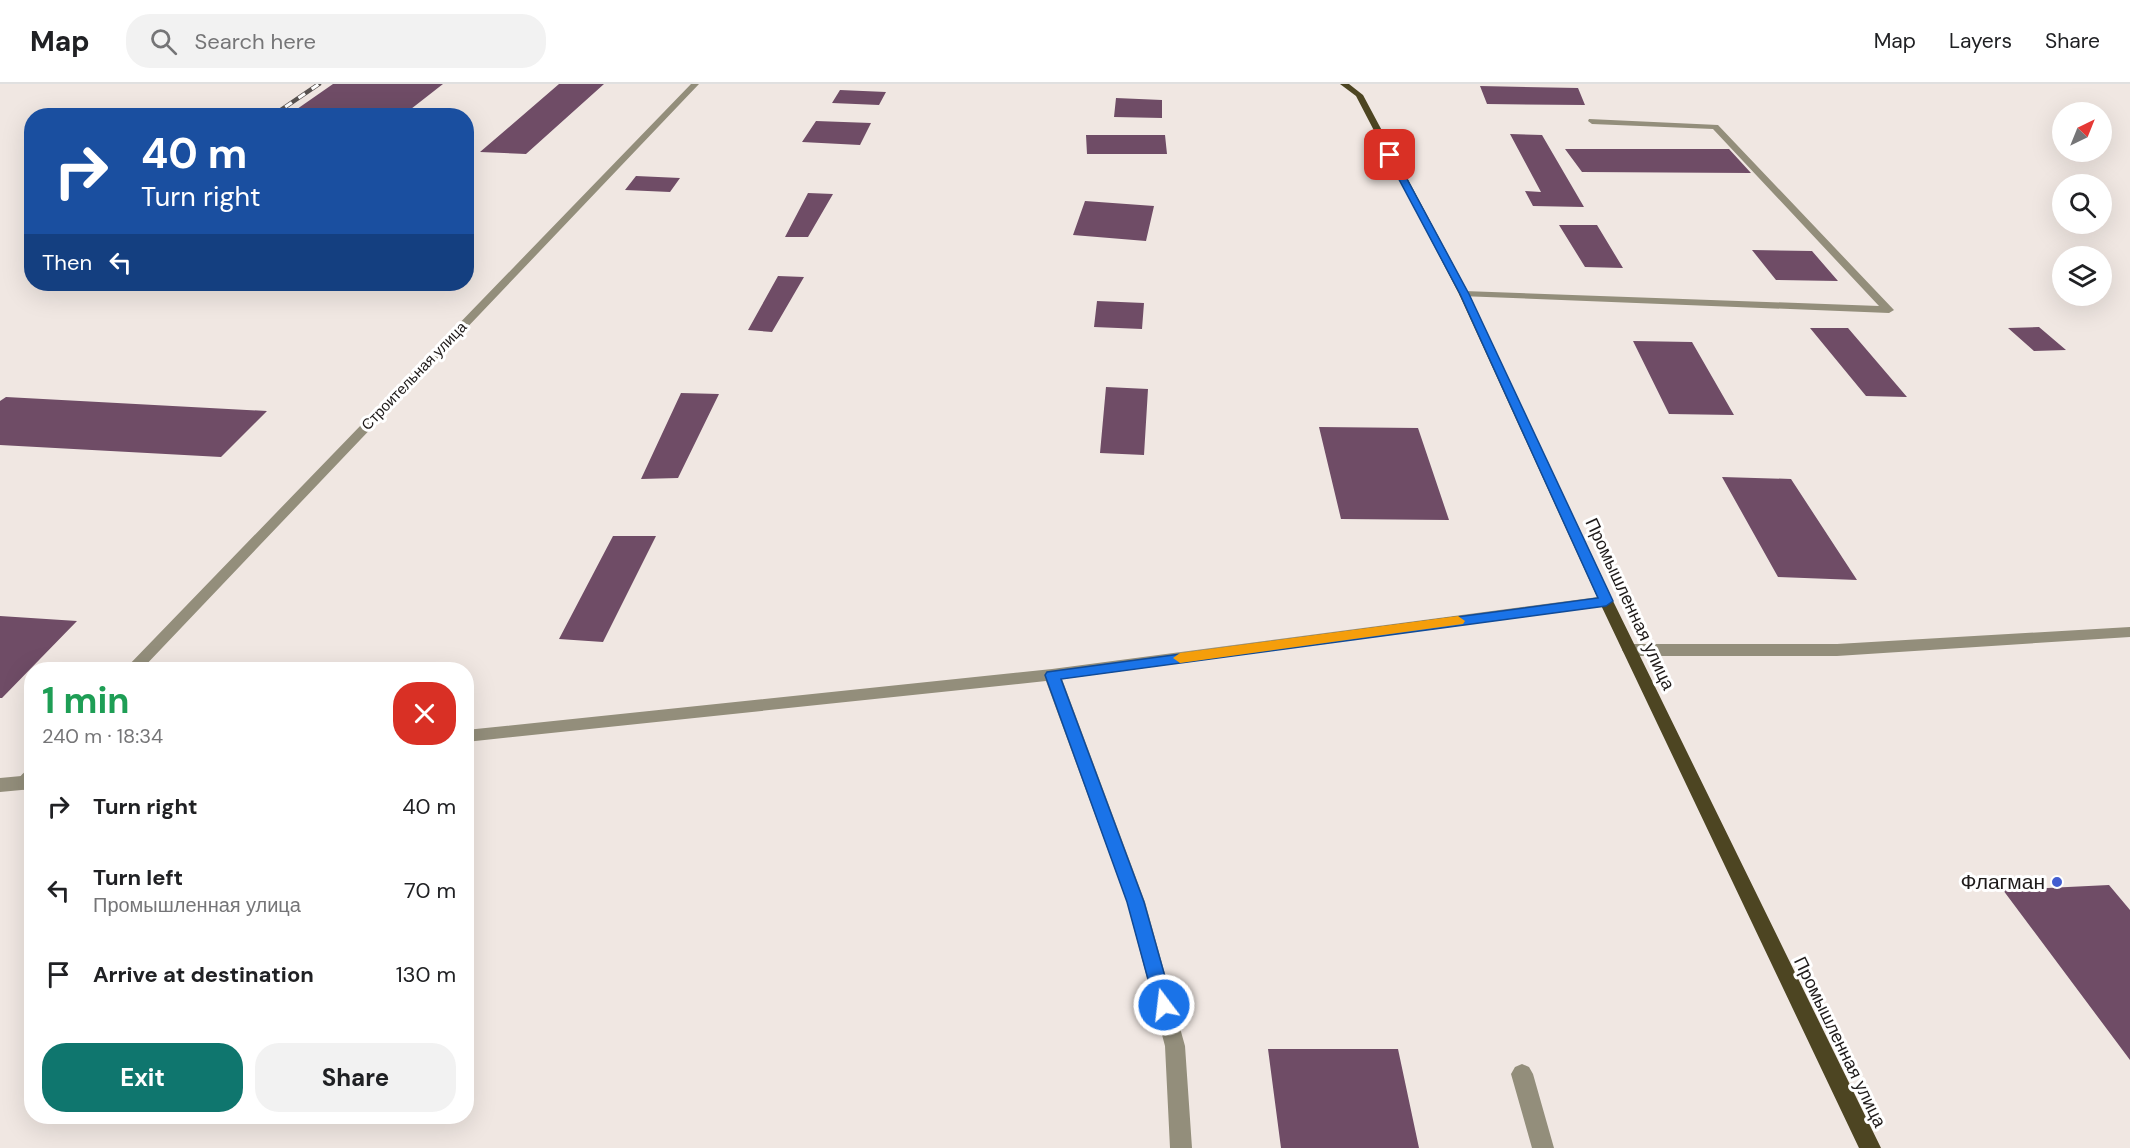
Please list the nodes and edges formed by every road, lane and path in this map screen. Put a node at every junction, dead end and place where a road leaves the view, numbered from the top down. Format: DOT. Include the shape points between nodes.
graph roads {
  1 [pos="695,84"];
  2 [pos="1344,84"];
  3 [pos="1592,121"];
  4 [pos="1464,294"];
  5 [pos="1606,601"];
  6 [pos="2130,632"];
  7 [pos="1630,650"];
  8 [pos="141,662"];
  9 [pos="1052,675"];
  10 [pos="474,735"];
  11 [pos="24,781"];
  12 [pos="0,785"];
  13 [pos="1522,1074"];
  14 [pos="1181,1148"];
  15 [pos="1543,1148"];
  16 [pos="1870,1148"];
  1 -- 8 [label="street, Строительная улица"];
  2 -- 4 [label="main road, Промышленная улица" via="1359,95"];
  3 -- 4 [label="street" via="1715,127 1889,310"];
  4 -- 5 [label="main road, Промышленная улица"];
  5 -- 7 [label="main road, Промышленная улица"];
  5 -- 9 [label="street"];
  6 -- 7 [label="street" via="1837,650"];
  7 -- 16 [label="main road, Промышленная улица"];
  9 -- 10 [label="street"];
  9 -- 14 [label="street" via="1136,902 1175,1046"];
  11 -- 12 [label="street"];
  13 -- 15 [label="street"];
}
